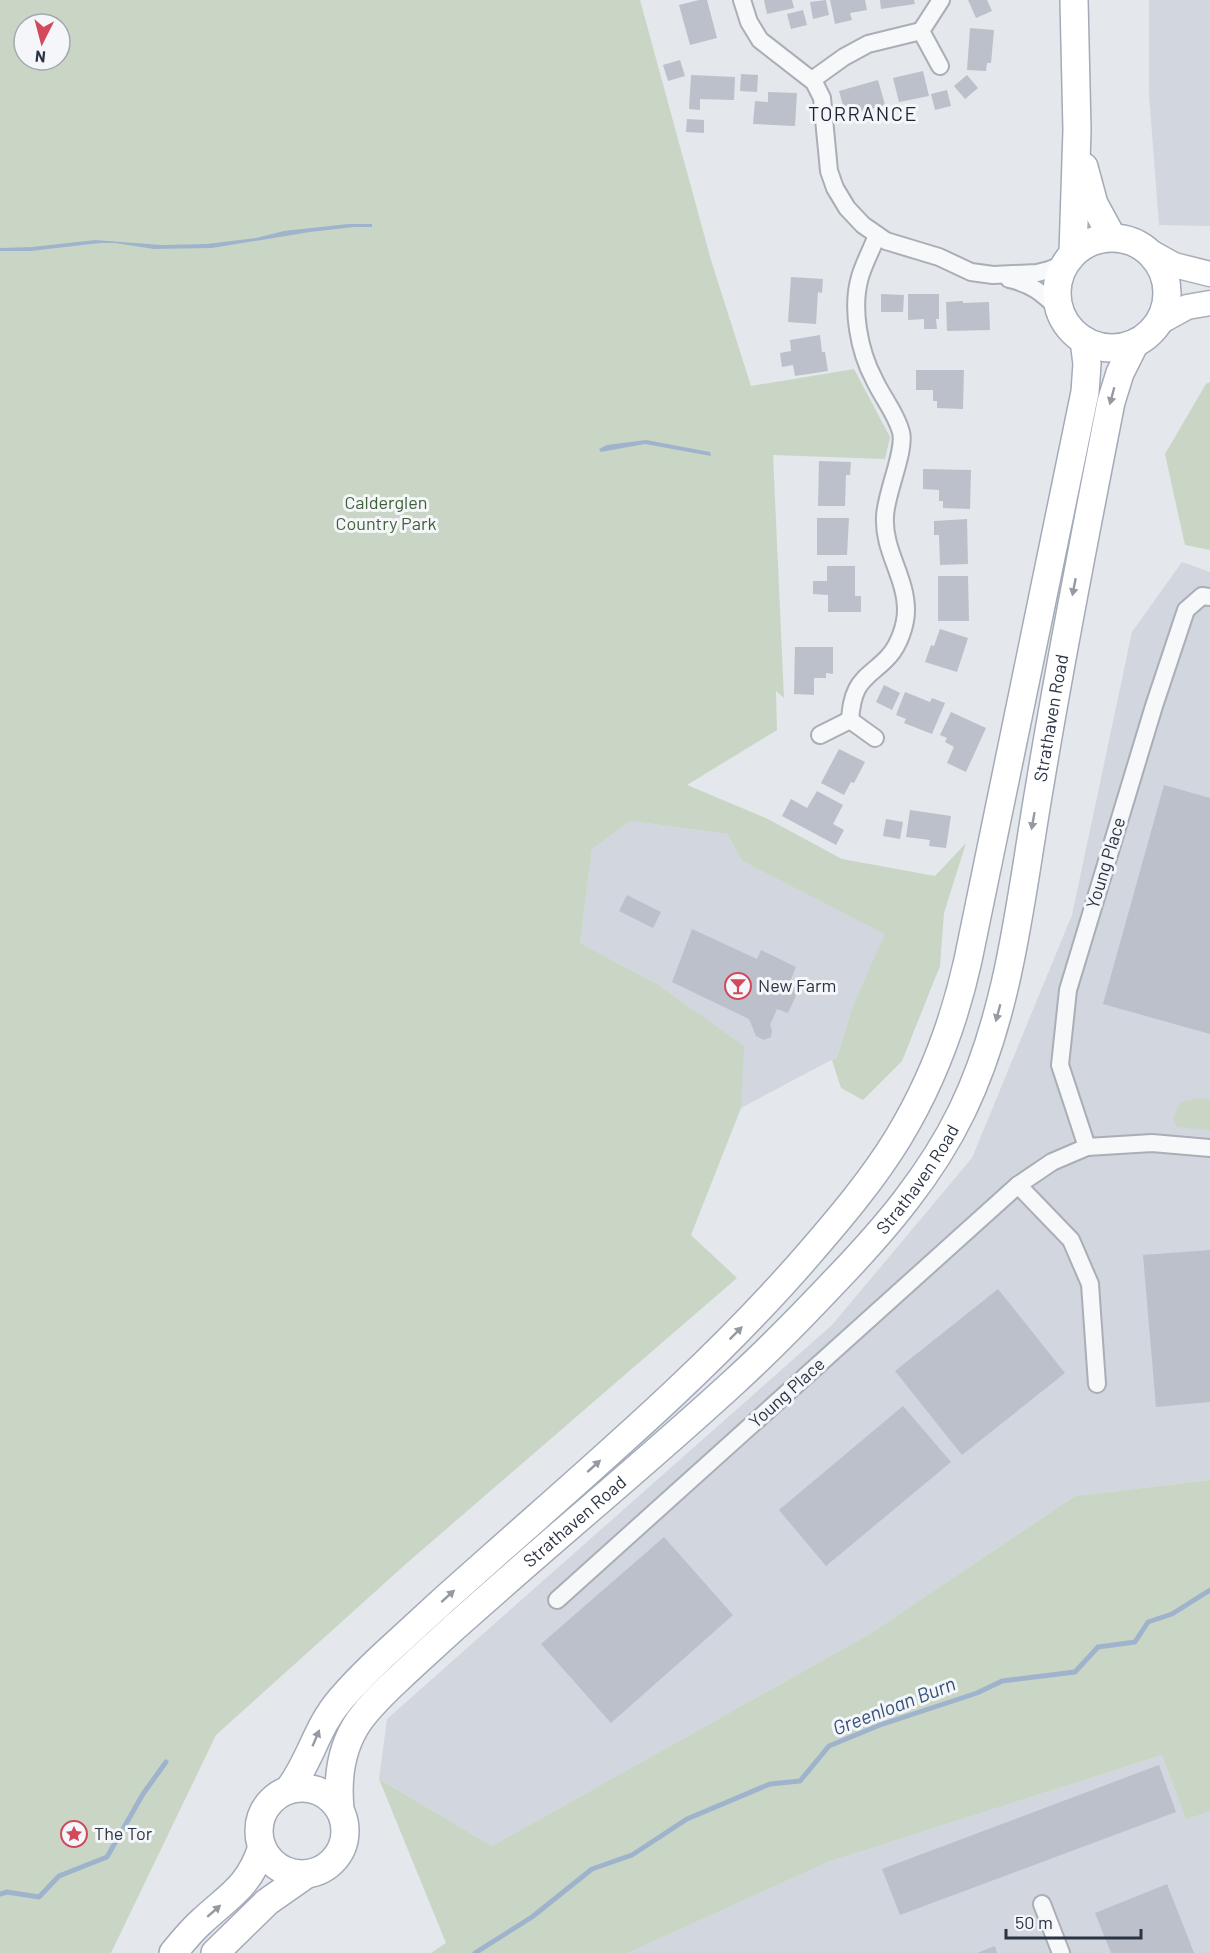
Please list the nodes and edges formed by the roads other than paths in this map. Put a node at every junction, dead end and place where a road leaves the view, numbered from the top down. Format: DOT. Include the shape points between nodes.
graph roads {
  1 [pos="742,0"];
  2 [pos="941,0"];
  3 [pos="1074,0"];
  4 [pos="921,31"];
  5 [pos="940,66"];
  6 [pos="812,80"];
  7 [pos="1077,130"];
  8 [pos="877,235"];
  9 [pos="1112,237"];
  10 [pos="1147,250"];
  11 [pos="1068,258"];
  12 [pos="1210,274"];
  13 [pos="993,275"];
  14 [pos="1210,303"];
  15 [pos="1059,309"];
  16 [pos="1158,322"];
  17 [pos="1084,340"];
  18 [pos="1135,343"];
  19 [pos="1210,597"];
  20 [pos="850,720"];
  21 [pos="820,735"];
  22 [pos="874,738"];
  23 [pos="1087,1147"];
  24 [pos="1210,1148"];
  25 [pos="1018,1185"];
  26 [pos="1097,1384"];
  27 [pos="557,1600"];
  28 [pos="290,1790"];
  29 [pos="340,1809"];
  30 [pos="262,1847"];
  31 [pos="307,1874"];
  32 [pos="1042,1904"];
  33 [pos="173,1953"];
  34 [pos="215,1953"];
  35 [pos="1061,1953"];
  1 -- 6 [label="street" via="760,40"];
  2 -- 4 [label="street"];
  3 -- 7 [label="main road"];
  4 -- 5 [label="street"];
  4 -- 6 [label="street" via="868,44"];
  6 -- 8 [label="street" via="822,98 826,155 835,188 847,208"];
  7 -- 9 [label="main road" via="1094,204"];
  7 -- 11 [label="main road"];
  8 -- 13 [label="street" via="971,272"];
  8 -- 20 [label="street" via="860,276 856,310 866,364 902,434 885,525 905,590 906,612 890,656 858,687"];
  9 -- 10 [label="main road" via="1124,238"];
  9 -- 11 [label="main road" via="1091,241"];
  10 -- 12 [label="street" via="1174,266"];
  10 -- 16 [label="main road" via="1160,265 1167,284 1166,304"];
  11 -- 13 [label="street" via="1037,273"];
  11 -- 15 [label="main road" via="1058,278"];
  13 -- 15 [label="street" via="1040,291"];
  14 -- 16 [label="street" via="1187,307"];
  15 -- 17 [label="main road" via="1068,327"];
  16 -- 18 [label="main road"];
  17 -- 18 [label="main road" via="1114,348"];
  28 -- 17 [label="main road, Strathaven Road, one-way" via="328,1714 348,1691 739,1329 825,1236 885,1159 908,1121 940,1056 968,960 1085,392"];
  18 -- 29 [label="main road, Strathaven Road, one-way" via="1111,402 1066,626 1005,983 988,1046 949,1137 894,1215 764,1354 440,1641 369,1709 343,1755 338,1789"];
  19 -- 23 [label="street, Young Place" via="1202,596 1186,610 1068,990 1060,1065"];
  20 -- 21 [label="street"];
  20 -- 22 [label="street"];
  23 -- 24 [label="street, Young Place" via="1152,1143"];
  23 -- 25 [label="street, Young Place" via="1052,1162"];
  25 -- 26 [label="street" via="1071,1240 1090,1284"];
  25 -- 27 [label="street, Young Place"];
  28 -- 29 [label="main road" via="318,1791"];
  28 -- 30 [label="main road" via="267,1806 259,1833"];
  29 -- 31 [label="main road" via="345,1823 341,1851 333,1862"];
  30 -- 31 [label="main road" via="280,1868 293,1874"];
  33 -- 30 [label="main road, one-way" via="249,1878"];
  31 -- 34 [label="main road" via="267,1902"];
  32 -- 35 [label="street"];
}
